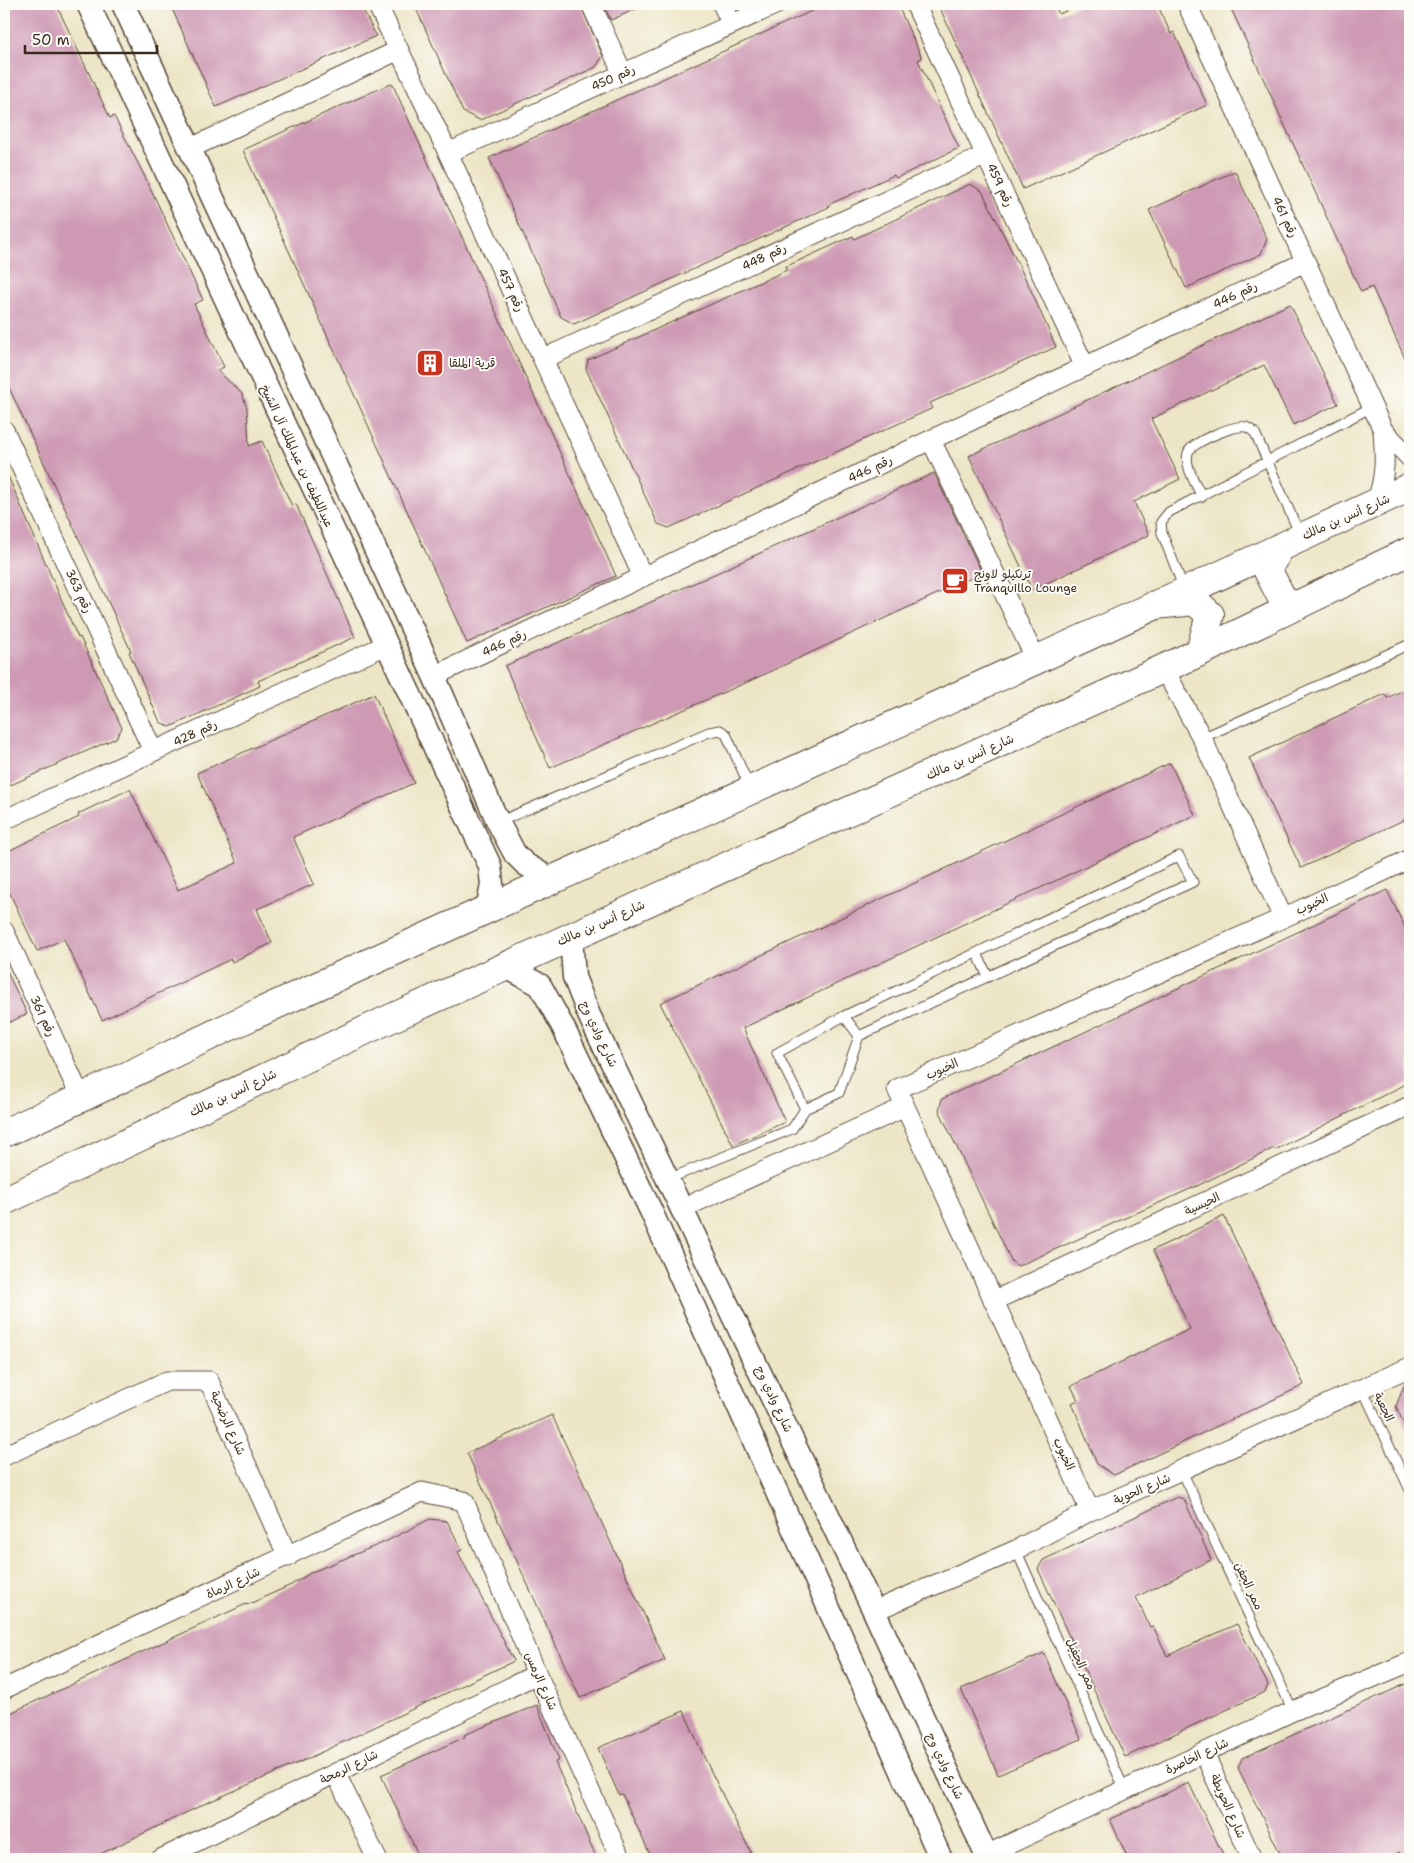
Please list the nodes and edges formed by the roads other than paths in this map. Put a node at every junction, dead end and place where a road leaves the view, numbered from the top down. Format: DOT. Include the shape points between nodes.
graph roads {
  1 [pos="88,4"];
  2 [pos="124,4"];
  3 [pos="377,4"];
  4 [pos="591,4"];
  5 [pos="722,4"];
  6 [pos="777,4"];
  7 [pos="916,4"];
  8 [pos="1187,4"];
  9 [pos="732,24"];
  10 [pos="399,50"];
  11 [pos="623,74"];
  12 [pos="189,149"];
  13 [pos="448,153"];
  14 [pos="986,155"];
  15 [pos="1305,262"];
  16 [pos="543,359"];
  17 [pos="1085,367"];
  18 [pos="1372,407"];
  19 [pos="4,430"];
  20 [pos="1383,430"];
  21 [pos="931,440"];
  22 [pos="1410,458"];
  23 [pos="1267,461"];
  24 [pos="1410,487"];
  25 [pos="1202,497"];
  26 [pos="1376,504"];
  27 [pos="1291,542"];
  28 [pos="1410,552"];
  29 [pos="643,577"];
  30 [pos="391,584"];
  31 [pos="1185,591"];
  32 [pos="363,597"];
  33 [pos="1155,606"];
  34 [pos="1297,606"];
  35 [pos="1410,644"];
  36 [pos="386,645"];
  37 [pos="1200,652"];
  38 [pos="1036,660"];
  39 [pos="1164,669"];
  40 [pos="434,676"];
  41 [pos="1202,738"];
  42 [pos="153,752"];
  43 [pos="751,790"];
  44 [pos="495,815"];
  45 [pos="4,820"];
  46 [pos="468,820"];
  47 [pos="1410,859"];
  48 [pos="552,880"];
  49 [pos="487,910"];
  50 [pos="1283,918"];
  51 [pos="4,931"];
  52 [pos="572,936"];
  53 [pos="977,952"];
  54 [pos="506,967"];
  55 [pos="988,977"];
  56 [pos="589,1015"];
  57 [pos="844,1016"];
  58 [pos="563,1027"];
  59 [pos="859,1036"];
  60 [pos="82,1100"];
  61 [pos="1410,1106"];
  62 [pos="905,1107"];
  63 [pos="805,1109"];
  64 [pos="4,1133"];
  65 [pos="668,1179"];
  66 [pos="4,1201"];
  67 [pos="683,1208"];
  68 [pos="993,1301"];
  69 [pos="1410,1367"];
  70 [pos="1362,1388"];
  71 [pos="4,1456"];
  72 [pos="1182,1471"];
  73 [pos="1410,1490"];
  74 [pos="464,1501"];
  75 [pos="1090,1511"];
  76 [pos="1016,1550"];
  77 [pos="288,1557"];
  78 [pos="874,1611"];
  79 [pos="1410,1662"];
  80 [pos="538,1674"];
  81 [pos="4,1689"];
  82 [pos="1293,1710"];
  83 [pos="1204,1753"];
  84 [pos="336,1774"];
  85 [pos="1124,1788"];
  86 [pos="987,1857"];
  87 [pos="167,1858"];
  88 [pos="376,1859"];
  89 [pos="622,1859"];
  90 [pos="941,1859"];
  91 [pos="1252,1859"];
  1 -- 32 [label="street, عبداللطيف بن عبدالملك آل الشيخ"];
  2 -- 12 [label="street"];
  3 -- 10 [label="street, رقم 457"];
  4 -- 11 [label="street"];
  5 -- 9 [label="street"];
  6 -- 9 [label="street, رقم 450"];
  7 -- 14 [label="street, رقم 459"];
  8 -- 15 [label="street, رقم 461"];
  9 -- 11 [label="street, رقم 450"];
  10 -- 12 [label="street"];
  10 -- 13 [label="street, رقم 457"];
  11 -- 13 [label="street, رقم 450"];
  12 -- 30 [label="street"];
  13 -- 16 [label="street, رقم 457"];
  14 -- 16 [label="street, رقم 448"];
  14 -- 17 [label="street, رقم 459"];
  15 -- 17 [label="street, رقم 446"];
  15 -- 18 [label="street, رقم 461"];
  16 -- 29 [label="street, رقم 457"];
  17 -- 21 [label="street, رقم 446"];
  18 -- 20 [label="street, رقم 461"];
  18 -- 23 [label="lane"];
  19 -- 42 [label="street, رقم 363"];
  20 -- 22 [label="street"];
  20 -- 26 [label="street" via="1386,465"];
  21 -- 29 [label="street, رقم 446"];
  21 -- 38 [label="street"];
  23 -- 25 [label="lane"];
  23 -- 25 [label="lane" via="1255,432 1246,427 1234,427 1194,444 1188,452 1187,461"];
  23 -- 27 [label="lane"];
  24 -- 26 [label="main road, شارع أنس بن مالك"];
  25 -- 31 [label="lane" via="1169,512 1161,522 1162,533"];
  26 -- 27 [label="main road, شارع أنس بن مالك"];
  27 -- 31 [label="main road, شارع أنس بن مالك"];
  27 -- 34 [label="main road" via="1267,569 1283,600"];
  28 -- 34 [label="main road, شارع أنس بن مالك"];
  29 -- 40 [label="street, رقم 446"];
  30 -- 32 [label="street"];
  30 -- 40 [label="street"];
  31 -- 33 [label="main road, شارع أنس بن مالك"];
  32 -- 36 [label="street, عبداللطيف بن عبدالملك آل الشيخ"];
  33 -- 37 [label="main road, شارع أنس بن مالك" via="1195,601 1210,615"];
  33 -- 38 [label="main road, شارع أنس بن مالك"];
  34 -- 37 [label="main road, شارع أنس بن مالك"];
  35 -- 41 [label="lane"];
  36 -- 42 [label="street, رقم 428"];
  36 -- 46 [label="street, عبداللطيف بن عبدالملك آل الشيخ"];
  37 -- 39 [label="main road, شارع أنس بن مالك"];
  38 -- 43 [label="main road, شارع أنس بن مالك"];
  39 -- 41 [label="street"];
  39 -- 52 [label="main road, شارع أنس بن مالك"];
  40 -- 44 [label="street"];
  41 -- 50 [label="street"];
  42 -- 45 [label="street, رقم 428"];
  43 -- 44 [label="lane" via="726,734 720,730"];
  43 -- 48 [label="main road, شارع أنس بن مالك"];
  44 -- 46 [label="street" via="484,830 476,829"];
  44 -- 48 [label="street" via="515,854"];
  46 -- 49 [label="street, عبداللطيف بن عبدالملك آل الشيخ" via="490,866 492,884"];
  47 -- 50 [label="street, الخبوب"];
  48 -- 49 [label="main road, شارع أنس بن مالك"];
  49 -- 60 [label="main road, شارع أنس بن مالك" via="286,1000"];
  50 -- 62 [label="street, الخبوب" via="897,1089"];
  51 -- 60 [label="street, رقم 361"];
  52 -- 54 [label="main road, شارع أنس بن مالك"];
  52 -- 56 [label="street, شارع وادي وج" via="574,977"];
  53 -- 55 [label="lane"];
  53 -- 55 [label="lane" via="1179,856 1194,882"];
  53 -- 57 [label="lane"];
  54 -- 58 [label="street" via="540,985"];
  54 -- 66 [label="main road, شارع أنس بن مالك"];
  55 -- 59 [label="lane"];
  56 -- 58 [label="street"];
  56 -- 65 [label="street, شارع وادي وج"];
  57 -- 59 [label="lane"];
  57 -- 63 [label="lane" via="777,1053"];
  58 -- 90 [label="street" via="652,1211"];
  59 -- 63 [label="lane" via="839,1093"];
  60 -- 64 [label="main road, شارع أنس بن مالك"];
  61 -- 68 [label="street, الحيسية"];
  62 -- 67 [label="street"];
  62 -- 68 [label="street, الخبوب"];
  63 -- 65 [label="lane" via="792,1129"];
  65 -- 67 [label="street, شارع وادي وج"];
  67 -- 78 [label="street, شارع وادي وج"];
  68 -- 75 [label="street, الخبوب"];
  69 -- 70 [label="street, شارع الحوية"];
  70 -- 72 [label="street, شارع الحوية"];
  70 -- 73 [label="lane, الجعبة"];
  71 -- 77 [label="street, شارع الرضحية" via="168,1381 209,1381"];
  72 -- 75 [label="street, شارع الحوية"];
  72 -- 82 [label="lane, ممر الجفن"];
  74 -- 77 [label="street, شارع الرماة" via="422,1492"];
  74 -- 80 [label="street, شارع الرمس"];
  75 -- 76 [label="street, شارع الحوية"];
  76 -- 78 [label="street, شارع الحوية"];
  76 -- 85 [label="lane, ممر الجفيل"];
  77 -- 81 [label="street, شارع الرماة"];
  78 -- 86 [label="street, شارع وادي وج"];
  79 -- 82 [label="street, شارع الخاصرة"];
  80 -- 84 [label="street, شارع الرمحة"];
  80 -- 89 [label="street, شارع الرمس"];
  82 -- 83 [label="street, شارع الخاصرة"];
  83 -- 85 [label="street, شارع الخاصرة"];
  83 -- 91 [label="street, شارع الحويطة"];
  84 -- 87 [label="street, شارع الرمحة"];
  84 -- 88 [label="street"];
  85 -- 86 [label="street, شارع الخاصرة"];
}
